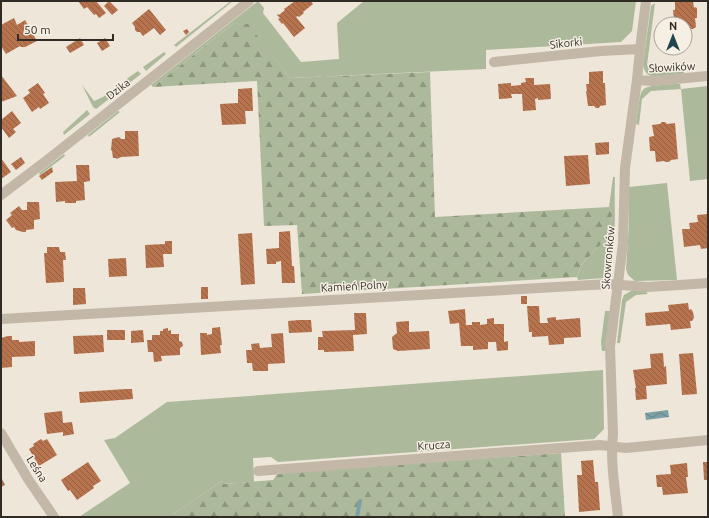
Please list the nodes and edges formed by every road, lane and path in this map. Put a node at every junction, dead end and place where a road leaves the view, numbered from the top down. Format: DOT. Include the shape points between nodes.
graph roads {
  1 [pos="646,1"];
  2 [pos="245,2"];
  3 [pos="640,49"];
  4 [pos="494,62"];
  5 [pos="708,76"];
  6 [pos="637,80"];
  7 [pos="1,195"];
  8 [pos="708,283"];
  9 [pos="618,284"];
  10 [pos="1,319"];
  11 [pos="1,433"];
  12 [pos="708,440"];
  13 [pos="612,446"];
  14 [pos="258,471"];
  15 [pos="54,517"];
  16 [pos="618,517"];
  1 -- 3 [label="street, Skowronków"];
  2 -- 7 [label="street, Dzika"];
  3 -- 4 [label="street, Sikorki"];
  3 -- 6 [label="street, Skowronków"];
  5 -- 6 [label="street, Słowików"];
  6 -- 9 [label="street, Skowronków" via="625,168 623,244"];
  8 -- 9 [label="street, Kamień Polny" via="680,286"];
  9 -- 10 [label="street, Kamień Polny"];
  9 -- 13 [label="street, Skowronków" via="610,351"];
  11 -- 15 [label="street, Leśna"];
  12 -- 13 [label="street, Krucza" via="626,448"];
  13 -- 14 [label="street, Krucza"];
  13 -- 16 [label="street, Skowronków"];
}
